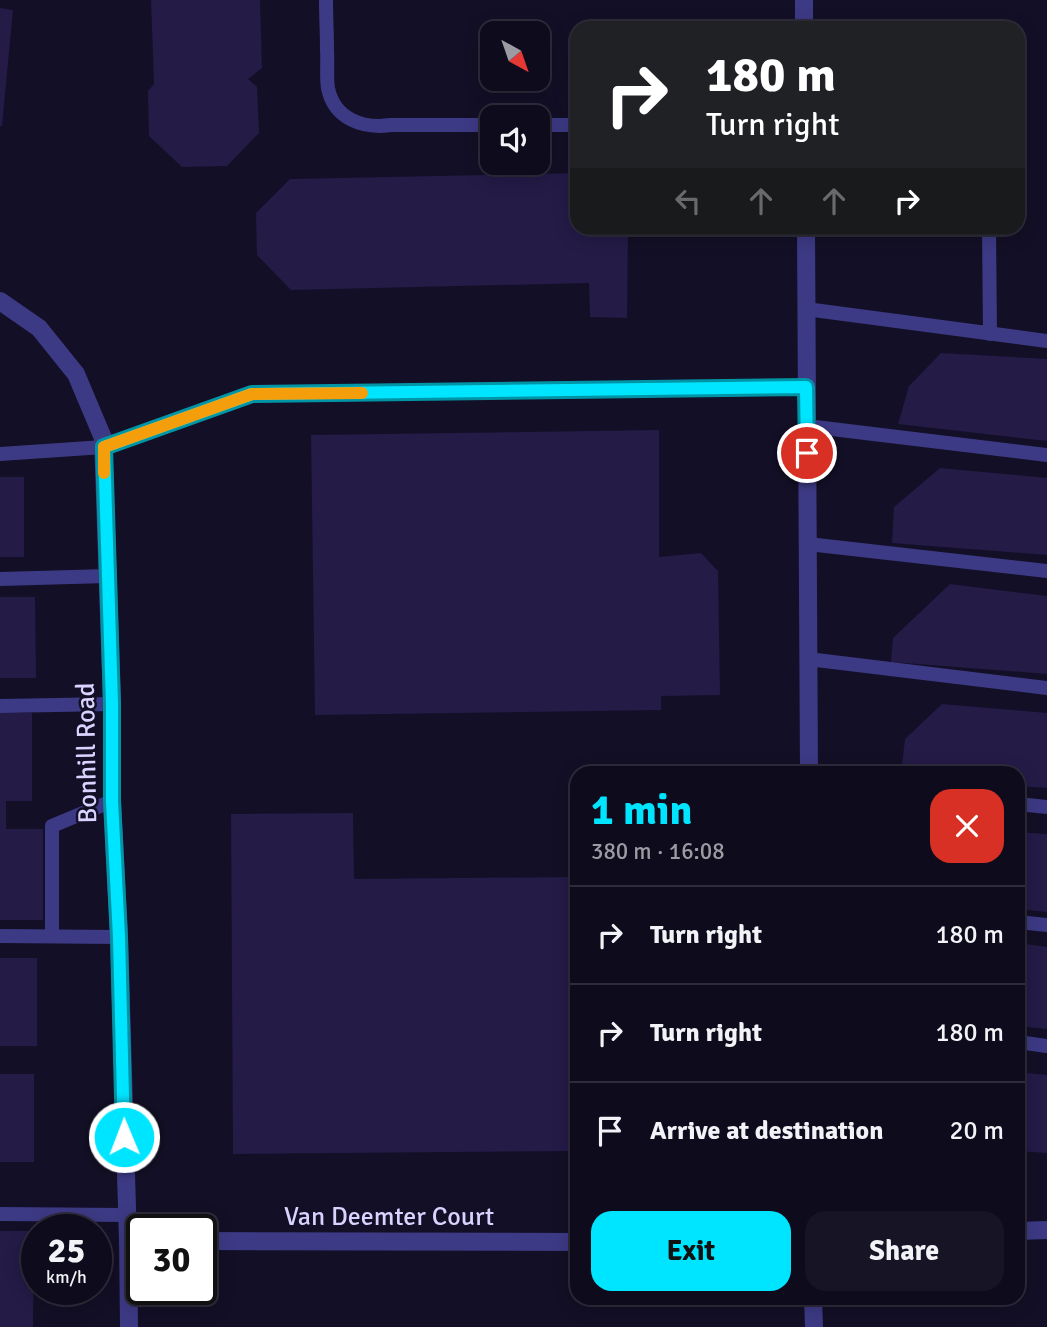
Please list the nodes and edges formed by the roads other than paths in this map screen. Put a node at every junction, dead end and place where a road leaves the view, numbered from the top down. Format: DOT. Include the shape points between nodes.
graph roads {
  1 [pos="326,0"];
  2 [pos="804,0"];
  3 [pos="804,21"];
  4 [pos="480,125"];
  5 [pos="550,125"];
  6 [pos="570,125"];
  7 [pos="806,235"];
  8 [pos="989,235"];
  9 [pos="0,301"];
  10 [pos="806,309"];
  11 [pos="990,334"];
  12 [pos="1047,341"];
  13 [pos="806,387"];
  14 [pos="807,426"];
  15 [pos="104,447"];
  16 [pos="0,454"];
  17 [pos="1047,455"];
  18 [pos="808,544"];
  19 [pos="1047,571"];
  20 [pos="108,576"];
  21 [pos="0,579"];
  22 [pos="808,659"];
  23 [pos="1047,688"];
  24 [pos="112,704"];
  25 [pos="0,706"];
  26 [pos="809,766"];
  27 [pos="112,801"];
  28 [pos="1025,805"];
  29 [pos="1047,807"];
  30 [pos="1025,923"];
  31 [pos="1047,925"];
  32 [pos="0,936"];
  33 [pos="52,936"];
  34 [pos="119,937"];
  35 [pos="1025,1043"];
  36 [pos="1047,1046"];
  37 [pos="0,1214"];
  38 [pos="126,1215"];
  39 [pos="1047,1230"];
  40 [pos="1025,1231"];
  41 [pos="217,1241"];
  42 [pos="570,1242"];
  43 [pos="131,1305"];
  44 [pos="813,1305"];
  45 [pos="129,1327"];
  46 [pos="814,1327"];
  1 -- 4 [label="lane" via="328,87 344,116 375,128"];
  2 -- 3 [label="street"];
  5 -- 6 [label="lane"];
  7 -- 10 [label="street"];
  8 -- 11 [label="lane"];
  9 -- 15 [label="street, Bonhill Road" via="39,328 76,374"];
  10 -- 11 [label="lane"];
  10 -- 13 [label="street"];
  11 -- 12 [label="lane"];
  13 -- 14 [label="street"];
  13 -- 15 [label="lane" via="252,394"];
  14 -- 17 [label="lane"];
  14 -- 18 [label="street"];
  15 -- 16 [label="lane"];
  15 -- 20 [label="street, Bonhill Road"];
  18 -- 19 [label="lane"];
  18 -- 22 [label="street"];
  20 -- 21 [label="lane"];
  20 -- 24 [label="street, Bonhill Road"];
  22 -- 23 [label="lane"];
  22 -- 26 [label="street"];
  24 -- 25 [label="lane"];
  24 -- 27 [label="street, Bonhill Road"];
  27 -- 33 [label="lane" via="52,826"];
  27 -- 34 [label="street, Bonhill Road"];
  28 -- 29 [label="lane"];
  30 -- 31 [label="lane"];
  32 -- 33 [label="lane"];
  33 -- 34 [label="lane"];
  34 -- 38 [label="street, Bonhill Road"];
  35 -- 36 [label="lane"];
  37 -- 38 [label="lane"];
  39 -- 40 [label="street"];
  41 -- 42 [label="street, Van Deemter Court"];
  43 -- 45 [label="street, Bonhill Road"];
  44 -- 46 [label="street"];
}
